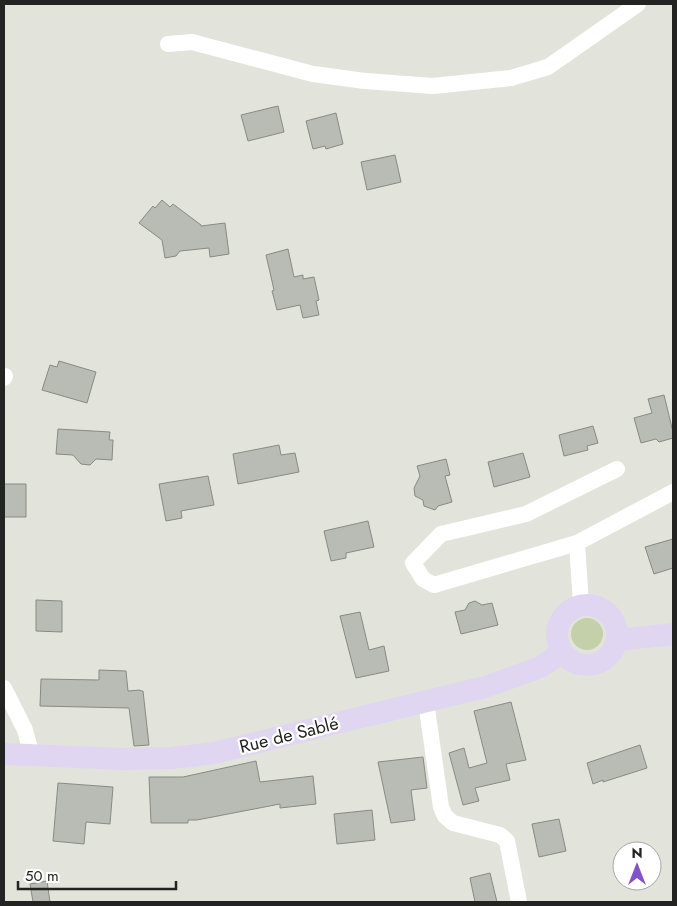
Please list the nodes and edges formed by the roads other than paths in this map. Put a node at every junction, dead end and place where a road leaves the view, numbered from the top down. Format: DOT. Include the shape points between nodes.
graph roads {
  1 [pos="638,4"];
  2 [pos="168,44"];
  3 [pos="617,469"];
  4 [pos="673,492"];
  5 [pos="577,543"];
  6 [pos="581,605"];
  7 [pos="673,634"];
  8 [pos="617,640"];
  9 [pos="562,652"];
  10 [pos="4,688"];
  11 [pos="426,702"];
  12 [pos="4,754"];
  13 [pos="32,756"];
  14 [pos="519,902"];
  1 -- 2 [label="street" via="548,67 511,78 433,86 313,74 192,42"];
  3 -- 5 [label="street" via="526,514 441,534 413,563 423,580 434,585"];
  4 -- 5 [label="street"];
  5 -- 6 [label="street"];
  6 -- 8 [label="main road" via="600,607 608,613 617,630"];
  6 -- 9 [label="main road" via="564,615 559,624 557,634"];
  7 -- 8 [label="main road"];
  8 -- 9 [label="main road" via="607,657 589,665 579,664"];
  9 -- 11 [label="main road, Rue de Sablé" via="541,667 485,687"];
  10 -- 13 [label="street" via="25,730"];
  11 -- 13 [label="main road, Rue de Sablé" via="214,753 133,759"];
  11 -- 14 [label="street" via="445,816 453,823 500,835 507,841"];
  12 -- 13 [label="main road, Rue de Sablé"];
}
